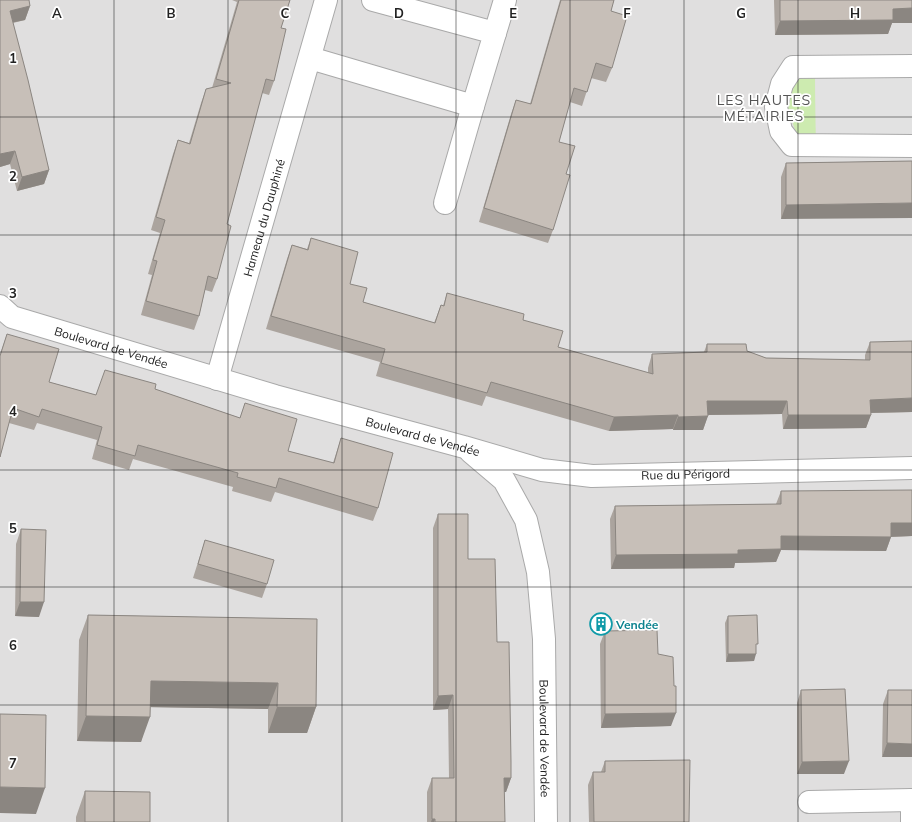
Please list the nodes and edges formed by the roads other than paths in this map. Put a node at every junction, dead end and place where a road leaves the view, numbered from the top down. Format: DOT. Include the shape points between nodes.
graph roads {
  1 [pos="326,0"];
  2 [pos="373,0"];
  3 [pos="505,0"];
  4 [pos="495,33"];
  5 [pos="310,58"];
  6 [pos="912,66"];
  7 [pos="473,106"];
  8 [pos="912,146"];
  9 [pos="446,203"];
  10 [pos="0,306"];
  11 [pos="217,378"];
  12 [pos="464,446"];
  13 [pos="912,468"];
  14 [pos="912,800"];
  15 [pos="809,802"];
  16 [pos="546,822"];
  17 [pos="912,822"];
  1 -- 5 [label="street, Hameau du Dauphiné"];
  2 -- 4 [label="street"];
  3 -- 4 [label="street"];
  4 -- 7 [label="street"];
  5 -- 7 [label="street"];
  5 -- 11 [label="street, Hameau du Dauphiné"];
  6 -- 8 [label="street" via="792,67 782,84 776,107 781,131 792,145"];
  7 -- 9 [label="street"];
  10 -- 11 [label="street, Boulevard de Vendée" via="12,317"];
  11 -- 12 [label="street, Boulevard de Vendée" via="282,398"];
  12 -- 13 [label="street, Rue du Périgord" via="542,470 592,476"];
  12 -- 16 [label="street, Boulevard de Vendée" via="504,480 526,520 538,572 544,639"];
  14 -- 15 [label="street"];
  14 -- 17 [label="street"];
}
